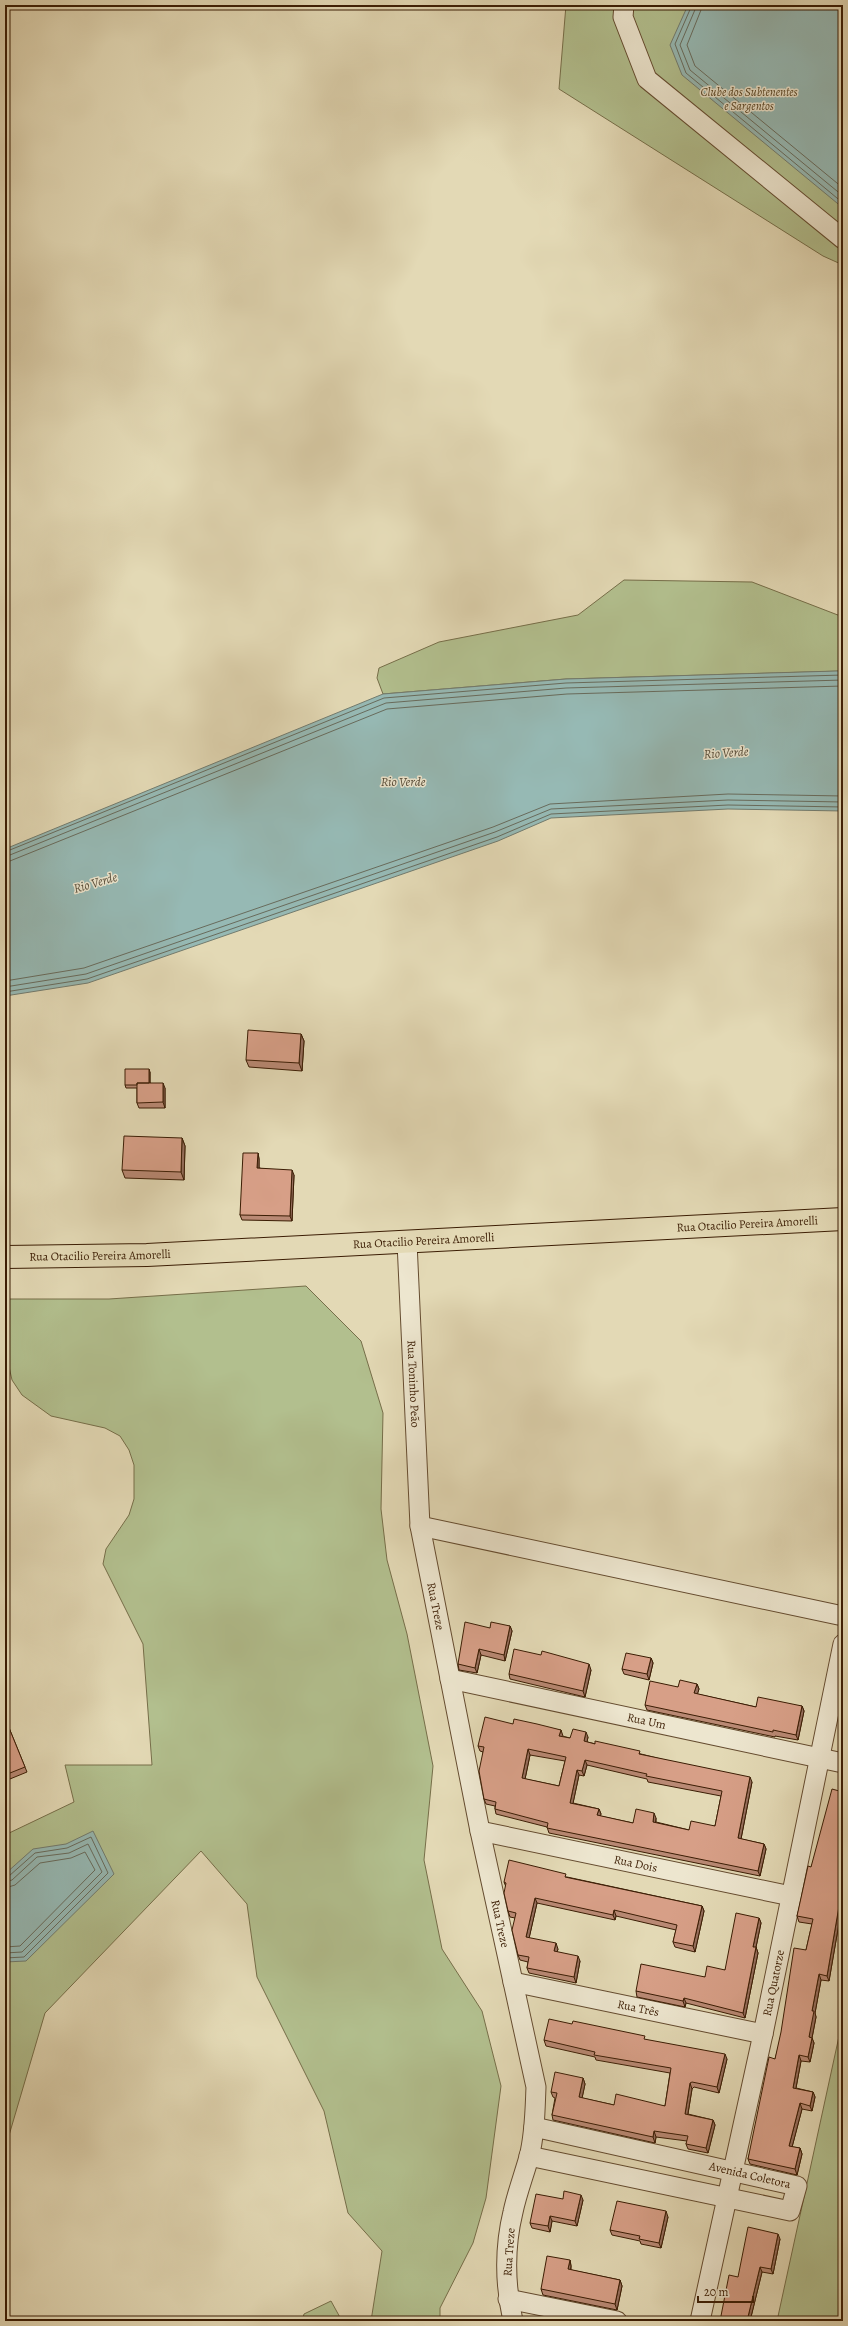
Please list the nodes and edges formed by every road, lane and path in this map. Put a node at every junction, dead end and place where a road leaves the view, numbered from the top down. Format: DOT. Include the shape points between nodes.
graph roads {
  1 [pos="624,5"];
  2 [pos="843,238"];
  3 [pos="843,1219"];
  4 [pos="407,1242"];
  5 [pos="5,1257"];
  6 [pos="420,1526"];
  7 [pos="843,1616"];
  8 [pos="843,1644"];
  9 [pos="450,1679"];
  10 [pos="821,1758"];
  11 [pos="843,1763"];
  12 [pos="480,1831"];
  13 [pos="791,1896"];
  14 [pos="513,1982"];
  15 [pos="763,2034"];
  16 [pos="534,2127"];
  17 [pos="529,2156"];
  18 [pos="733,2171"];
  19 [pos="726,2198"];
  20 [pos="508,2299"];
  21 [pos="513,2321"];
  22 [pos="617,2321"];
  23 [pos="700,2321"];
  1 -- 2 [label="street" via="623,17 647,78"];
  3 -- 4 [label="main road, Rua Otacilio Pereira Amorelli"];
  4 -- 5 [label="main road, Rua Otacilio Pereira Amorelli" via="147,1255"];
  4 -- 6 [label="street, Rua Toninho Peão"];
  6 -- 7 [label="street"];
  6 -- 9 [label="street, Rua Treze"];
  8 -- 10 [label="street, Rua Quatorze"];
  9 -- 10 [label="street, Rua Um"];
  9 -- 12 [label="street, Rua Treze"];
  10 -- 11 [label="street, Rua Um"];
  10 -- 13 [label="street, Rua Quatorze"];
  12 -- 13 [label="street, Rua Dois"];
  12 -- 14 [label="street, Rua Treze"];
  13 -- 15 [label="street, Rua Quatorze"];
  14 -- 15 [label="street, Rua Três"];
  14 -- 16 [label="street, Rua Treze" via="536,2087"];
  15 -- 18 [label="street, Rua Quatorze"];
  16 -- 17 [label="street, Rua Treze"];
  16 -- 18 [label="street, Avenida Coletora"];
  17 -- 19 [label="street, Avenida Coletora"];
  17 -- 20 [label="street, Rua Treze" via="512,2213 505,2265"];
  18 -- 19 [label="street, Rua Quatorze"];
  18 -- 19 [label="street, Avenida Coletora" via="797,2186 790,2211"];
  19 -- 23 [label="street, Rua Quatorze"];
  20 -- 21 [label="street, Rua Treze"];
  20 -- 22 [label="street"];
}
